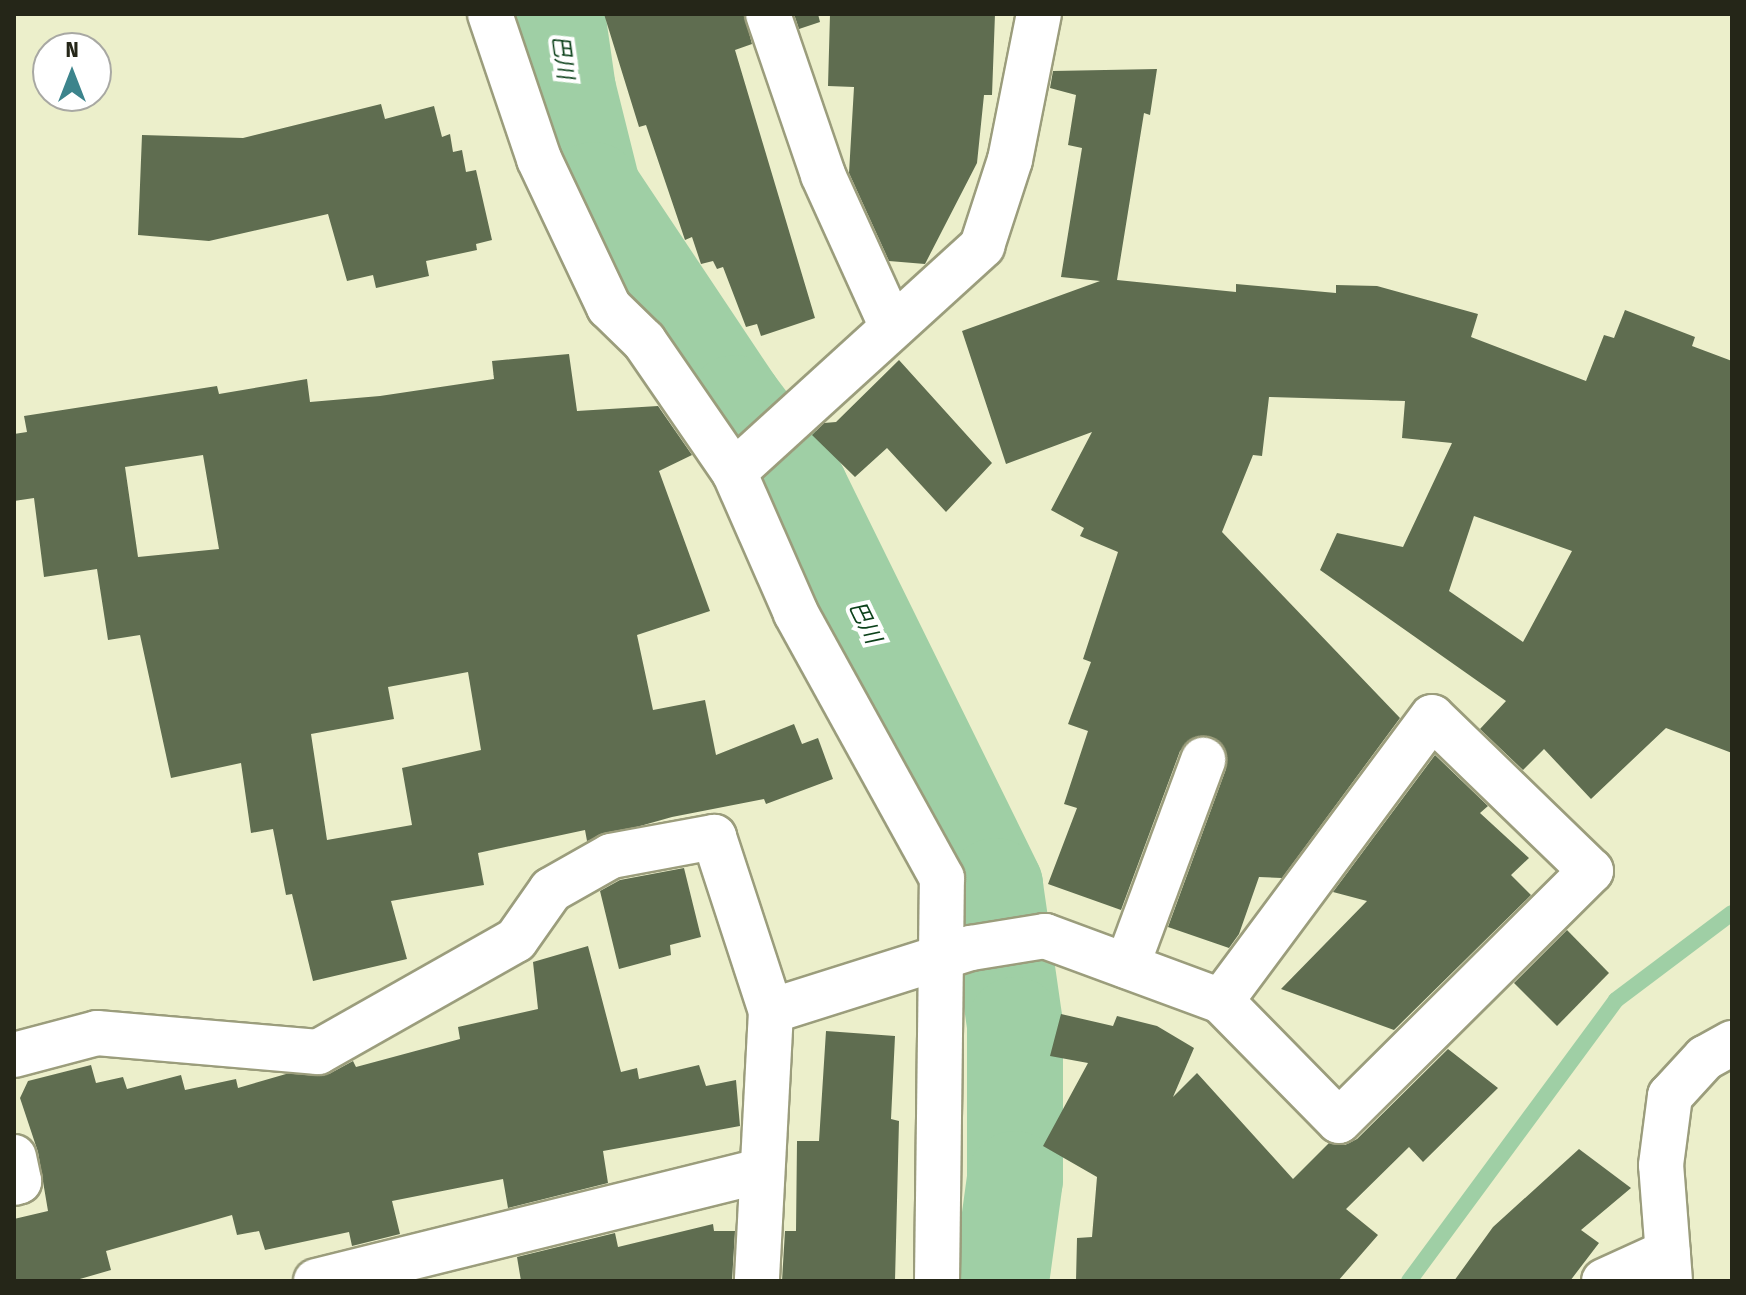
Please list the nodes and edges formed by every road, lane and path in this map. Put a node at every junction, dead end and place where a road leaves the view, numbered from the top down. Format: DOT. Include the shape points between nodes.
graph roads {
  1 [pos="490,14"];
  2 [pos="768,14"];
  3 [pos="1039,14"];
  4 [pos="892,327"];
  5 [pos="742,464"];
  6 [pos="1203,760"];
  7 [pos="957,954"];
  8 [pos="1127,966"];
  9 [pos="1221,1001"];
  10 [pos="771,1011"];
  11 [pos="1732,1043"];
  12 [pos="14,1055"];
  13 [pos="14,1157"];
  14 [pos="762,1171"];
  15 [pos="14,1183"];
  16 [pos="1669,1266"];
  17 [pos="316,1281"];
  18 [pos="757,1281"];
  19 [pos="937,1281"];
  20 [pos="1604,1281"];
  1 -- 5 [label="street" via="539,159 609,307 644,341"];
  2 -- 4 [label="street" via="823,175"];
  3 -- 4 [label="street" via="1010,160 982,246"];
  4 -- 5 [label="street"];
  5 -- 7 [label="street" via="796,613 942,878"];
  6 -- 8 [label="street"];
  7 -- 8 [label="street" via="1045,936"];
  7 -- 10 [label="street"];
  7 -- 19 [label="street"];
  8 -- 9 [label="street"];
  9 -- 9 [label="street" via="1339,1121 1591,871 1432,717"];
  10 -- 12 [label="street" via="714,837 611,856 551,890 516,940 318,1052 97,1033"];
  10 -- 14 [label="street"];
  11 -- 16 [label="street" via="1705,1058 1670,1096 1661,1165"];
  13 -- 15 [label="street" via="19,1181"];
  14 -- 17 [label="street"];
  14 -- 18 [label="street"];
  16 -- 20 [label="street"];
}
